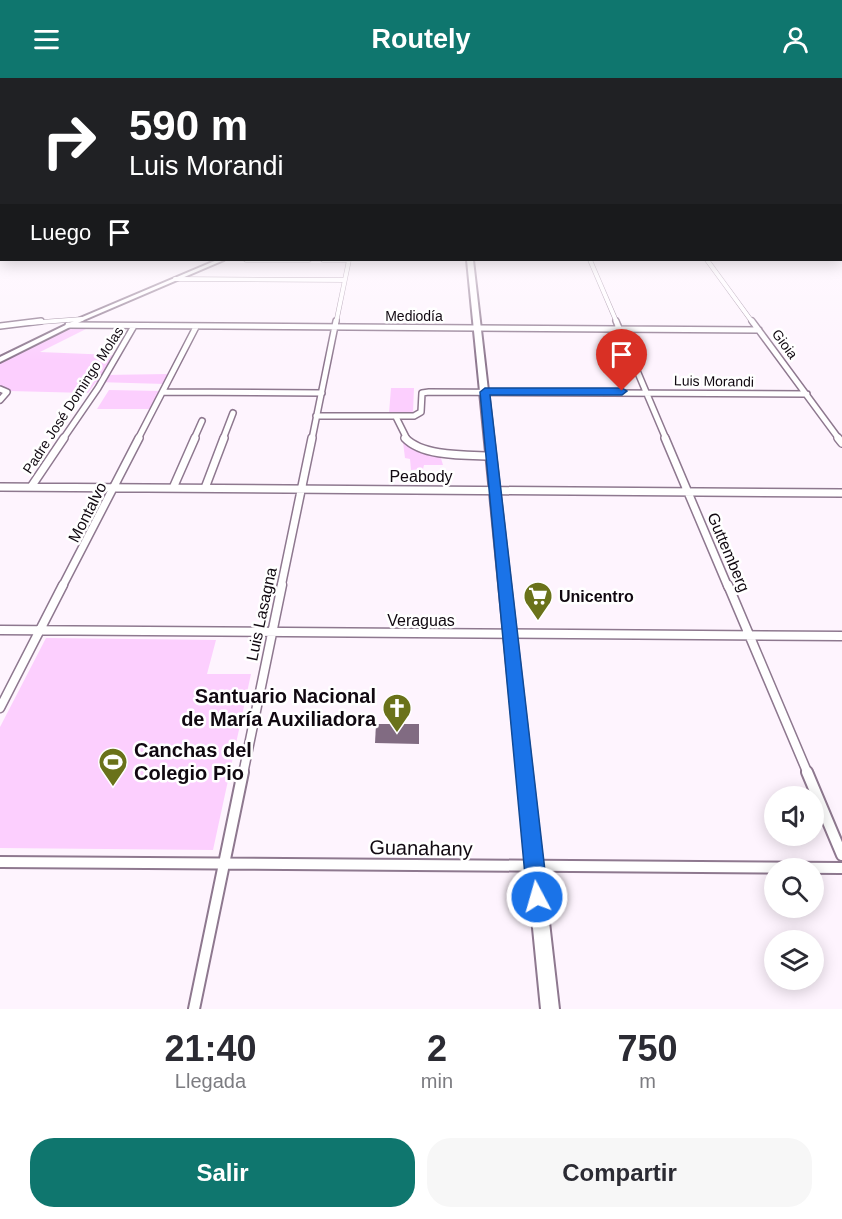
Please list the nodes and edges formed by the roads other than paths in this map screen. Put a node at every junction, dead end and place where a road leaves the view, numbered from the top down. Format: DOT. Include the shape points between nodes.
graph roads {
  1 [pos="188,273"];
  2 [pos="347,273"];
  3 [pos="472,273"];
  4 [pos="596,273"];
  5 [pos="717,273"];
  6 [pos="175,279"];
  7 [pos="345,280"];
  8 [pos="82,319"];
  9 [pos="68,325"];
  10 [pos="0,326"];
  11 [pos="134,326"];
  12 [pos="196,327"];
  13 [pos="336,327"];
  14 [pos="478,328"];
  15 [pos="619,328"];
  16 [pos="759,330"];
  17 [pos="0,360"];
  18 [pos="0,389"];
  19 [pos="645,391"];
  20 [pos="163,392"];
  21 [pos="485,392"];
  22 [pos="322,393"];
  23 [pos="807,394"];
  24 [pos="0,400"];
  25 [pos="233,413"];
  26 [pos="316,416"];
  27 [pos="396,417"];
  28 [pos="202,421"];
  29 [pos="842,443"];
  30 [pos="490,456"];
  31 [pos="0,487"];
  32 [pos="31,487"];
  33 [pos="115,488"];
  34 [pos="172,488"];
  35 [pos="205,488"];
  36 [pos="300,489"];
  37 [pos="494,490"];
  38 [pos="687,491"];
  39 [pos="842,493"];
  40 [pos="0,630"];
  41 [pos="42,631"];
  42 [pos="270,632"];
  43 [pos="509,634"];
  44 [pos="748,636"];
  45 [pos="842,636"];
  46 [pos="0,708"];
  47 [pos="842,855"];
  48 [pos="0,862"];
  49 [pos="224,863"];
  50 [pos="534,867"];
  51 [pos="842,868"];
  52 [pos="194,1009"];
  53 [pos="550,1009"];
  1 -- 6 [label="street"];
  2 -- 7 [label="street, Luis Lasagna"];
  3 -- 14 [label="street"];
  4 -- 15 [label="street, Guttemberg"];
  5 -- 16 [label="street, Gioia"];
  6 -- 7 [label="street"];
  6 -- 8 [label="street"];
  7 -- 13 [label="street, Luis Lasagna"];
  8 -- 9 [label="street"];
  8 -- 10 [label="street"];
  9 -- 11 [label="street, Mediodía"];
  9 -- 17 [label="street"];
  11 -- 12 [label="street, Mediodía"];
  11 -- 32 [label="street, Padre José Domingo Molas" via="98,388"];
  12 -- 13 [label="street, Mediodía"];
  12 -- 20 [label="street, Montalvo"];
  13 -- 14 [label="street, Mediodía"];
  13 -- 22 [label="street, Luis Lasagna"];
  14 -- 15 [label="street, Mediodía"];
  14 -- 21 [label="street"];
  15 -- 16 [label="street, Mediodía"];
  15 -- 19 [label="street, Guttemberg"];
  16 -- 23 [label="street, Gioia"];
  18 -- 24 [label="street" via="7,392"];
  19 -- 21 [label="street, Luis Morandi"];
  19 -- 23 [label="street, Luis Morandi"];
  19 -- 38 [label="street, Guttemberg"];
  20 -- 22 [label="street"];
  20 -- 33 [label="street, Montalvo"];
  21 -- 27 [label="street, Luis Morandi" via="424,392 420,414"];
  21 -- 30 [label="street"];
  22 -- 26 [label="street, Luis Lasagna"];
  23 -- 29 [label="street, Gioia"];
  25 -- 35 [label="street"];
  26 -- 27 [label="street, Luis Morandi"];
  26 -- 36 [label="street, Luis Lasagna"];
  27 -- 30 [label="street" via="412,444 447,455"];
  28 -- 34 [label="street"];
  30 -- 37 [label="street"];
  31 -- 32 [label="street, Peabody"];
  32 -- 33 [label="street, Peabody"];
  33 -- 34 [label="street, Peabody"];
  33 -- 41 [label="street, Montalvo"];
  34 -- 35 [label="street, Peabody"];
  35 -- 36 [label="street, Peabody"];
  36 -- 37 [label="street, Peabody"];
  36 -- 42 [label="street, Luis Lasagna"];
  37 -- 38 [label="street, Peabody"];
  37 -- 43 [label="street"];
  38 -- 39 [label="street, Peabody"];
  38 -- 44 [label="street, Guttemberg"];
  40 -- 41 [label="street, Veraguas"];
  41 -- 42 [label="street, Veraguas"];
  41 -- 46 [label="street, Montalvo"];
  42 -- 43 [label="street, Veraguas"];
  42 -- 49 [label="street, Luis Lasagna"];
  43 -- 44 [label="street, Veraguas"];
  43 -- 50 [label="street"];
  44 -- 45 [label="street, Veraguas"];
  44 -- 47 [label="street, Guttemberg"];
  48 -- 49 [label="street, Guanahany"];
  49 -- 50 [label="street, Guanahany"];
  49 -- 52 [label="street, Luis Lasagna"];
  50 -- 51 [label="street, Guanahany"];
  50 -- 53 [label="street"];
}
